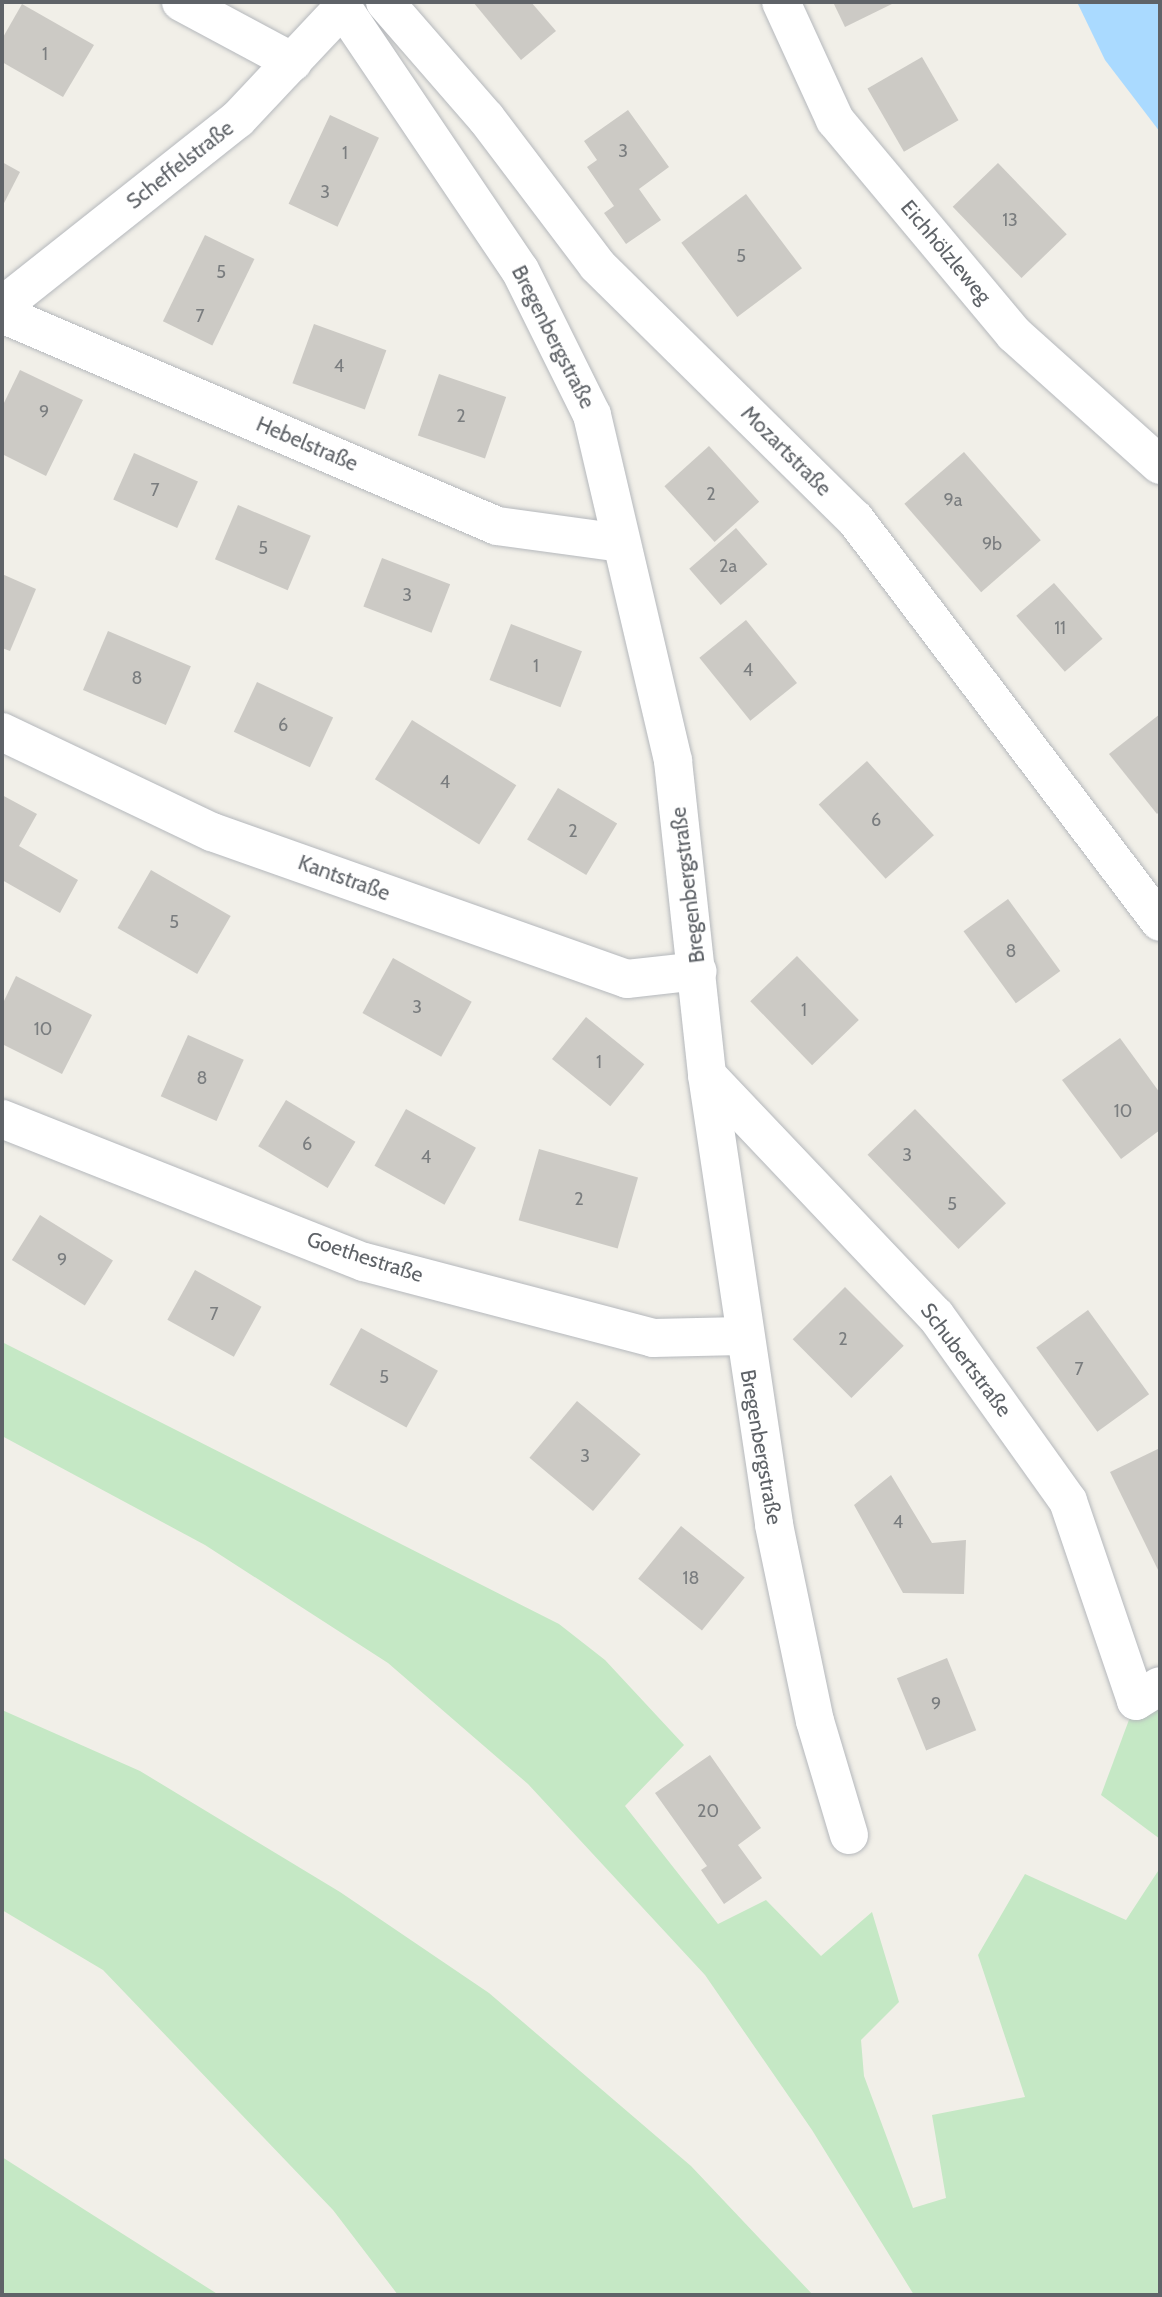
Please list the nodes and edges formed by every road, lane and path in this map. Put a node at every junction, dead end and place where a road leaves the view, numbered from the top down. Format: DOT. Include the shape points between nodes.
graph roads {
  1 [pos="181,2"];
  2 [pos="385,2"];
  3 [pos="781,2"];
  4 [pos="341,5"];
  5 [pos="293,62"];
  6 [pos="2,306"];
  7 [pos="2,314"];
  8 [pos="1160,466"];
  9 [pos="621,543"];
  10 [pos="2,732"];
  11 [pos="1160,922"];
  12 [pos="698,971"];
  13 [pos="707,1075"];
  14 [pos="2,1119"];
  15 [pos="742,1336"];
  16 [pos="1148,1694"];
  17 [pos="849,1835"];
  1 -- 5 [label="street"];
  2 -- 11 [label="street, Mozartstraße" via="486,118 597,265 855,519"];
  3 -- 8 [label="street, Eichhölzleweg" via="835,120 1014,334"];
  4 -- 5 [label="street, Scheffelstraße"];
  4 -- 9 [label="street, Bregenbergstraße" via="520,270 592,415"];
  5 -- 6 [label="street, Scheffelstraße" via="238,119"];
  7 -- 9 [label="street, Hebelstraße" via="497,526"];
  9 -- 12 [label="street, Bregenbergstraße" via="673,761"];
  10 -- 12 [label="street, Kantstraße" via="212,832 627,979"];
  12 -- 13 [label="street, Bregenbergstraße"];
  13 -- 15 [label="street, Bregenbergstraße"];
  13 -- 16 [label="street, Schubertstraße" via="936,1316 1068,1501"];
  14 -- 15 [label="street, Goethestraße" via="364,1262 653,1338"];
  15 -- 17 [label="street, Bregenbergstraße" via="815,1721"];
}
